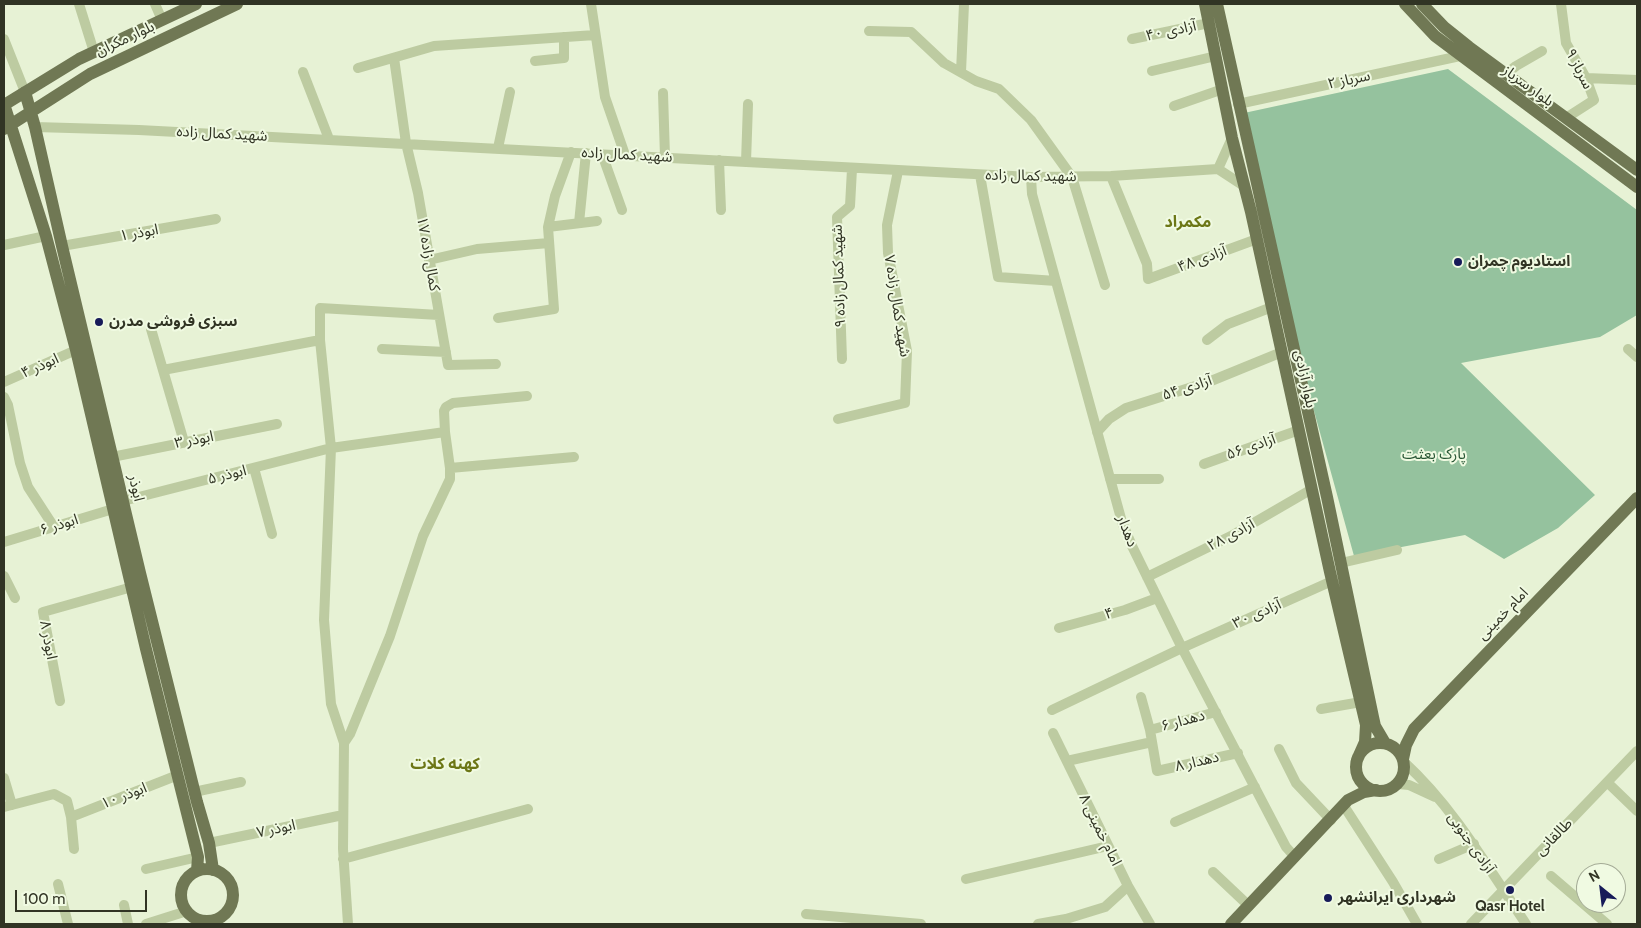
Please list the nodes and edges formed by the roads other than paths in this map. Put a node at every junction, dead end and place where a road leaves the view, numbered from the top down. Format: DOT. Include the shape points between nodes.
graph roads {
  1 [pos="79,4"];
  2 [pos="155,4"];
  3 [pos="196,4"];
  4 [pos="238,4"];
  5 [pos="592,4"];
  6 [pos="964,4"];
  7 [pos="1205,4"];
  8 [pos="1217,4"];
  9 [pos="1406,4"];
  10 [pos="1422,4"];
  11 [pos="1561,4"];
  12 [pos="162,20"];
  13 [pos="1209,23"];
  14 [pos="869,31"];
  15 [pos="595,35"];
  16 [pos="564,37"];
  17 [pos="4,39"];
  18 [pos="1132,39"];
  19 [pos="1542,51"];
  20 [pos="94,52"];
  21 [pos="1216,56"];
  22 [pos="1460,56"];
  23 [pos="394,58"];
  24 [pos="535,61"];
  25 [pos="358,68"];
  26 [pos="1152,71"];
  27 [pos="303,72"];
  28 [pos="961,72"];
  29 [pos="1506,74"];
  30 [pos="1586,78"];
  31 [pos="1637,80"];
  32 [pos="1223,90"];
  33 [pos="25,92"];
  34 [pos="510,92"];
  35 [pos="663,93"];
  36 [pos="4,104"];
  37 [pos="748,104"];
  38 [pos="1238,104"];
  39 [pos="1174,106"];
  40 [pos="31,112"];
  41 [pos="1566,118"];
  42 [pos="7,127"];
  43 [pos="35,127"];
  44 [pos="1232,138"];
  45 [pos="329,139"];
  46 [pos="406,144"];
  47 [pos="498,148"];
  48 [pos="571,152"];
  49 [pos="586,153"];
  50 [pos="602,154"];
  51 [pos="625,155"];
  52 [pos="665,157"];
  53 [pos="719,160"];
  54 [pos="746,162"];
  55 [pos="852,168"];
  56 [pos="1218,169"];
  57 [pos="1637,170"];
  58 [pos="898,171"];
  59 [pos="980,175"];
  60 [pos="1111,176"];
  61 [pos="1031,177"];
  62 [pos="1072,177"];
  63 [pos="1244,186"];
  64 [pos="1637,186"];
  65 [pos="622,210"];
  66 [pos="721,210"];
  67 [pos="216,219"];
  68 [pos="597,221"];
  69 [pos="579,223"];
  70 [pos="548,227"];
  71 [pos="46,236"];
  72 [pos="1257,238"];
  73 [pos="549,243"];
  74 [pos="4,245"];
  75 [pos="62,246"];
  76 [pos="429,260"];
  77 [pos="1056,281"];
  78 [pos="65,284"];
  79 [pos="1105,284"];
  80 [pos="1272,307"];
  81 [pos="439,315"];
  82 [pos="498,318"];
  83 [pos="151,329"];
  84 [pos="320,340"];
  85 [pos="1206,340"];
  86 [pos="1628,349"];
  87 [pos="76,350"];
  88 [pos="382,350"];
  89 [pos="446,352"];
  90 [pos="1282,352"];
  91 [pos="1637,357"];
  92 [pos="842,359"];
  93 [pos="496,364"];
  94 [pos="163,370"];
  95 [pos="4,382"];
  96 [pos="4,396"];
  97 [pos="527,396"];
  98 [pos="838,419"];
  99 [pos="277,424"];
  100 [pos="1299,430"];
  101 [pos="445,432"];
  102 [pos="1097,432"];
  103 [pos="184,442"];
  104 [pos="331,448"];
  105 [pos="112,457"];
  106 [pos="574,457"];
  107 [pos="1204,464"];
  108 [pos="254,468"];
  109 [pos="450,468"];
  110 [pos="1110,479"];
  111 [pos="1159,479"];
  112 [pos="1312,489"];
  113 [pos="1637,498"];
  114 [pos="118,505"];
  115 [pos="54,527"];
  116 [pos="272,534"];
  117 [pos="4,542"];
  118 [pos="1397,550"];
  119 [pos="1341,562"];
  120 [pos="4,576"];
  121 [pos="1147,577"];
  122 [pos="1332,580"];
  123 [pos="132,587"];
  124 [pos="15,598"];
  125 [pos="1157,598"];
  126 [pos="1059,628"];
  127 [pos="1182,648"];
  128 [pos="1141,698"];
  129 [pos="60,701"];
  130 [pos="1361,702"];
  131 [pos="1321,709"];
  132 [pos="1052,710"];
  133 [pos="1216,712"];
  134 [pos="1414,729"];
  135 [pos="1150,730"];
  136 [pos="1054,734"];
  137 [pos="1152,742"];
  138 [pos="344,744"];
  139 [pos="1388,744"];
  140 [pos="1279,749"];
  141 [pos="1637,751"];
  142 [pos="1238,753"];
  143 [pos="1067,761"];
  144 [pos="1404,761"];
  145 [pos="1357,764"];
  146 [pos="178,775"];
  147 [pos="4,778"];
  148 [pos="241,782"];
  149 [pos="1608,783"];
  150 [pos="1398,784"];
  151 [pos="1255,786"];
  152 [pos="1376,790"];
  153 [pos="194,792"];
  154 [pos="1440,800"];
  155 [pos="1346,803"];
  156 [pos="8,806"];
  157 [pos="528,809"];
  158 [pos="1637,811"];
  159 [pos="343,815"];
  160 [pos="71,817"];
  161 [pos="1331,820"];
  162 [pos="1175,822"];
  163 [pos="209,843"];
  164 [pos="1474,844"];
  165 [pos="1108,846"];
  166 [pos="74,849"];
  167 [pos="198,857"];
  168 [pos="1295,857"];
  169 [pos="343,859"];
  170 [pos="1439,859"];
  171 [pos="146,869"];
  172 [pos="213,870"];
  173 [pos="197,871"];
  174 [pos="1213,872"];
  175 [pos="1551,876"];
  176 [pos="966,879"];
  177 [pos="58,884"];
  178 [pos="1128,886"];
  179 [pos="1503,890"];
  180 [pos="124,905"];
  181 [pos="1249,906"];
  182 [pos="187,911"];
  183 [pos="806,914"];
  184 [pos="224,919"];
  185 [pos="200,922"];
  186 [pos="68,924"];
  187 [pos="128,924"];
  188 [pos="146,924"];
  189 [pos="348,924"];
  190 [pos="921,924"];
  191 [pos="1038,924"];
  192 [pos="1150,924"];
  193 [pos="1231,924"];
  194 [pos="1417,924"];
  195 [pos="1470,924"];
  196 [pos="1526,924"];
  197 [pos="1607,924"];
  1 -- 20 [label="street"];
  2 -- 12 [label="street"];
  3 -- 12 [label="main road, بلوار مکران"];
  4 -- 40 [label="main road, بلوار مکران" via="90,74"];
  5 -- 15 [label="street"];
  6 -- 28 [label="street"];
  7 -- 13 [label="main road, بلوار آزادی"];
  8 -- 38 [label="main road, بلوار آزادی"];
  9 -- 22 [label="main road, بلوار سرباز" via="1435,36"];
  10 -- 29 [label="main road, بلوار سرباز" via="1444,27"];
  11 -- 30 [label="street, سرباز ۹" via="1566,43"];
  12 -- 20 [label="main road, بلوار مکران"];
  13 -- 18 [label="street, آزادی ۴۰"];
  13 -- 21 [label="main road, بلوار آزادی"];
  14 -- 28 [label="street" via="911,32 944,63"];
  15 -- 16 [label="street"];
  15 -- 51 [label="street" via="604,97"];
  16 -- 23 [label="street" via="434,46"];
  16 -- 24 [label="street" via="564,58"];
  17 -- 33 [label="street"];
  19 -- 29 [label="street"];
  20 -- 33 [label="main road, بلوار مکران" via="63,67"];
  21 -- 26 [label="street"];
  21 -- 32 [label="main road, بلوار آزادی"];
  22 -- 38 [label="street, سرباز ۲"];
  22 -- 64 [label="main road, بلوار سرباز"];
  23 -- 25 [label="street"];
  23 -- 46 [label="street, کمال زاده ۱۷"];
  27 -- 45 [label="street"];
  28 -- 62 [label="street" via="999,89 1031,120"];
  29 -- 41 [label="main road, بلوار سرباز"];
  30 -- 31 [label="street"];
  30 -- 41 [label="street, سرباز ۹" via="1594,100"];
  32 -- 39 [label="street"];
  32 -- 44 [label="main road, بلوار آزادی"];
  33 -- 36 [label="main road, بلوار مکران"];
  33 -- 40 [label="main road, ابوذر"];
  34 -- 47 [label="street"];
  35 -- 52 [label="street"];
  36 -- 42 [label="main road, ابوذر"];
  37 -- 54 [label="street"];
  38 -- 119 [label="main road, بلوار آزادی"];
  40 -- 42 [label="main road, بلوار مکران"];
  40 -- 43 [label="main road, ابوذر"];
  41 -- 57 [label="main road, بلوار سرباز"];
  42 -- 71 [label="main road, ابوذر"];
  43 -- 45 [label="street, شهید کمال زاده"];
  43 -- 75 [label="main road, ابوذر"];
  44 -- 56 [label="street"];
  44 -- 63 [label="main road, بلوار آزادی"];
  45 -- 46 [label="street, شهید کمال زاده"];
  46 -- 47 [label="street, شهید کمال زاده"];
  46 -- 76 [label="street, کمال زاده ۱۷"];
  47 -- 48 [label="street, شهید کمال زاده"];
  48 -- 49 [label="street, شهید کمال زاده"];
  48 -- 70 [label="street" via="554,196"];
  49 -- 50 [label="street, شهید کمال زاده"];
  49 -- 69 [label="street"];
  50 -- 51 [label="street, شهید کمال زاده"];
  50 -- 65 [label="street"];
  51 -- 52 [label="street, شهید کمال زاده"];
  52 -- 53 [label="street, شهید کمال زاده"];
  53 -- 54 [label="street, شهید کمال زاده"];
  53 -- 66 [label="street"];
  54 -- 55 [label="street, شهید کمال زاده"];
  55 -- 58 [label="street, شهید کمال زاده"];
  55 -- 92 [label="street, شهید کمال زاده ۹" via="850,206 837,217"];
  56 -- 60 [label="street, شهید کمال زاده"];
  56 -- 63 [label="street"];
  58 -- 59 [label="street, شهید کمال زاده"];
  58 -- 98 [label="street, شهید کمال زاده ۷" via="887,225 888,252 908,351 905,402"];
  59 -- 61 [label="street, شهید کمال زاده"];
  59 -- 77 [label="street" via="998,277"];
  60 -- 62 [label="street, شهید کمال زاده"];
  60 -- 72 [label="street, آزادی ۴۸" via="1147,264 1148,278"];
  61 -- 62 [label="street, شهید کمال زاده"];
  61 -- 77 [label="street, دهدار" via="1032,194"];
  62 -- 79 [label="street"];
  63 -- 72 [label="main road, بلوار آزادی"];
  67 -- 75 [label="street, ابوذر ۱"];
  68 -- 69 [label="street"];
  69 -- 70 [label="street"];
  70 -- 73 [label="street"];
  71 -- 74 [label="street"];
  71 -- 78 [label="main road, ابوذر"];
  72 -- 80 [label="main road, بلوار آزادی"];
  73 -- 76 [label="street" via="477,249"];
  73 -- 82 [label="street" via="554,309"];
  75 -- 78 [label="main road, ابوذر"];
  76 -- 81 [label="street, کمال زاده ۱۷"];
  77 -- 102 [label="street, دهدار"];
  78 -- 87 [label="main road, ابوذر"];
  78 -- 105 [label="main road, ابوذر"];
  80 -- 85 [label="street" via="1228,324"];
  80 -- 90 [label="main road, بلوار آزادی"];
  81 -- 84 [label="street" via="320,308"];
  81 -- 89 [label="street, کمال زاده ۱۷"];
  83 -- 94 [label="street"];
  84 -- 94 [label="street"];
  84 -- 104 [label="street"];
  86 -- 91 [label="street"];
  87 -- 95 [label="street, ابوذر ۴"];
  87 -- 114 [label="main road, ابوذر"];
  88 -- 89 [label="street"];
  89 -- 93 [label="street, کمال زاده ۱۷" via="448,365"];
  90 -- 100 [label="main road, بلوار آزادی"];
  90 -- 102 [label="street, آزادی ۵۴" via="1211,381 1126,408"];
  94 -- 103 [label="street"];
  96 -- 115 [label="street" via="28,487"];
  97 -- 101 [label="street" via="446,406"];
  99 -- 103 [label="street, ابوذر ۳"];
  100 -- 107 [label="street, آزادی ۵۶"];
  100 -- 112 [label="main road, بلوار آزادی"];
  101 -- 104 [label="street, ابوذر ۵"];
  101 -- 109 [label="street"];
  102 -- 110 [label="street, دهدار"];
  103 -- 105 [label="street, ابوذر ۳"];
  104 -- 108 [label="street, ابوذر ۵"];
  104 -- 138 [label="street" via="324,620 331,704"];
  105 -- 114 [label="main road, ابوذر"];
  106 -- 109 [label="street"];
  108 -- 114 [label="street, ابوذر ۵"];
  108 -- 116 [label="street"];
  109 -- 138 [label="street" via="450,480 423,536 390,636"];
  110 -- 111 [label="street"];
  110 -- 121 [label="street, دهدار" via="1122,522"];
  112 -- 121 [label="street, آزادی ۲۸" via="1231,536"];
  112 -- 122 [label="main road, بلوار آزادی"];
  113 -- 134 [label="main road, امام خمینی"];
  114 -- 115 [label="street, ابوذر ۶"];
  114 -- 123 [label="main road, ابوذر"];
  114 -- 153 [label="main road, ابوذر"];
  115 -- 117 [label="street, ابوذر ۶"];
  118 -- 119 [label="street"];
  119 -- 139 [label="main road, بلوار آزادی" via="1372,717"];
  120 -- 124 [label="street"];
  121 -- 125 [label="street, دهدار"];
  122 -- 127 [label="street, آزادی ۳۰"];
  122 -- 130 [label="main road, بلوار آزادی"];
  123 -- 129 [label="street, ابوذر ۸" via="42,612"];
  123 -- 146 [label="main road, ابوذر"];
  125 -- 126 [label="street, ۴"];
  125 -- 127 [label="street, دهدار"];
  127 -- 132 [label="street, آزادی ۳۰"];
  127 -- 133 [label="street, دهدار"];
  128 -- 135 [label="street"];
  130 -- 131 [label="street"];
  130 -- 145 [label="main road, بلوار آزادی" via="1366,725 1365,742"];
  133 -- 135 [label="street, دهدار ۶"];
  133 -- 142 [label="street, دهدار"];
  134 -- 139 [label="main road" via="1403,739"];
  134 -- 144 [label="main road, امام خمینی" via="1406,745"];
  135 -- 137 [label="street"];
  136 -- 143 [label="street, امام خمینی ۸"];
  137 -- 142 [label="street, دهدار ۸" via="1157,771"];
  137 -- 143 [label="street"];
  138 -- 159 [label="street"];
  139 -- 144 [label="main road" via="1397,749"];
  139 -- 145 [label="main road" via="1378,743 1365,748"];
  140 -- 161 [label="street" via="1296,783"];
  141 -- 149 [label="street, طالقانی"];
  142 -- 151 [label="street, دهدار"];
  143 -- 165 [label="street, امام خمینی ۸"];
  144 -- 150 [label="main road"];
  144 -- 154 [label="street"];
  145 -- 152 [label="main road" via="1362,782"];
  145 -- 155 [label="main road, بلوار آزادی" via="1353,788"];
  146 -- 160 [label="street, ابوذر ۱۰"];
  146 -- 167 [label="main road, ابوذر"];
  147 -- 156 [label="street"];
  148 -- 153 [label="street"];
  149 -- 158 [label="street"];
  149 -- 179 [label="street, طالقانی"];
  150 -- 152 [label="main road" via="1384,791"];
  150 -- 154 [label="street, آزادی جنوبی" via="1424,791"];
  151 -- 162 [label="street"];
  151 -- 168 [label="street, دهدار" via="1286,847"];
  152 -- 155 [label="main road" via="1364,792"];
  153 -- 163 [label="main road, ابوذر"];
  154 -- 164 [label="street, آزادی جنوبی"];
  155 -- 161 [label="main road"];
  155 -- 194 [label="street"];
  156 -- 160 [label="street" via="54,794 67,801"];
  157 -- 169 [label="street"];
  159 -- 163 [label="street, ابوذر ۷"];
  159 -- 169 [label="street"];
  160 -- 166 [label="street"];
  161 -- 168 [label="main road"];
  163 -- 172 [label="main road, ابوذر"];
  164 -- 170 [label="street"];
  164 -- 179 [label="street, آزادی جنوبی"];
  165 -- 176 [label="street"];
  165 -- 178 [label="street, امام خمینی ۸"];
  167 -- 171 [label="street"];
  167 -- 173 [label="main road, ابوذر"];
  168 -- 181 [label="main road"];
  169 -- 189 [label="street"];
  172 -- 173 [label="main road"];
  172 -- 184 [label="main road" via="221,873 231,885 232,901"];
  173 -- 182 [label="main road" via="189,876 181,892 181,901"];
  174 -- 181 [label="street"];
  175 -- 197 [label="street"];
  177 -- 186 [label="street"];
  178 -- 191 [label="street" via="1105,907"];
  178 -- 192 [label="street, امام خمینی ۸"];
  179 -- 195 [label="street, طالقانی"];
  179 -- 196 [label="street, آزادی جنوبی"];
  180 -- 187 [label="street"];
  181 -- 193 [label="main road"];
  182 -- 185 [label="main road"];
  182 -- 188 [label="street"];
  183 -- 190 [label="street"];
  184 -- 185 [label="main road"];
}
